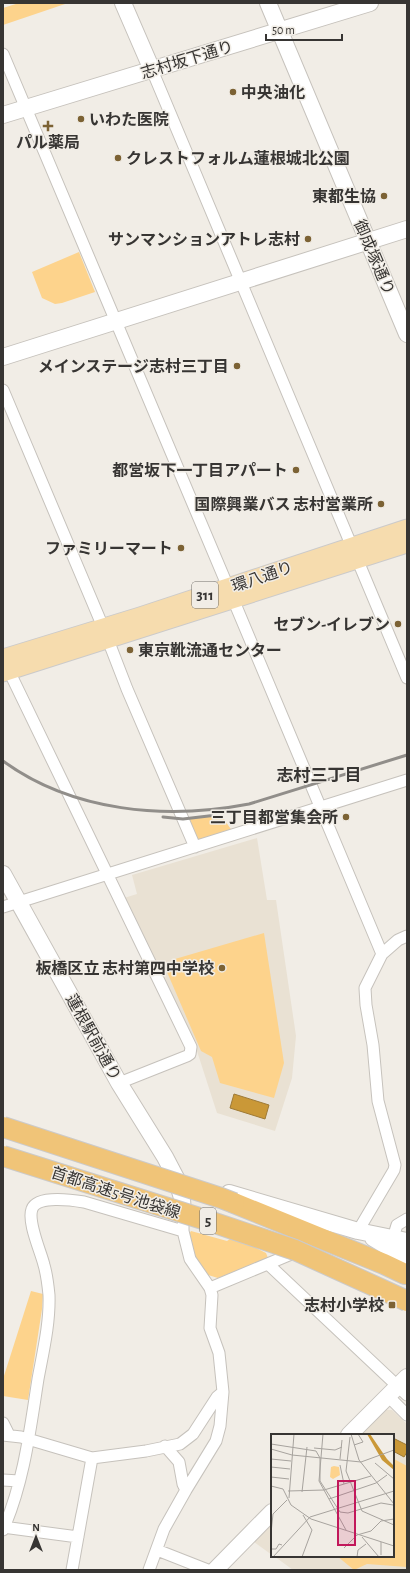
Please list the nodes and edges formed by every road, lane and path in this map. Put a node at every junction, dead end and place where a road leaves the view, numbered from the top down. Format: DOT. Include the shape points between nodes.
graph roads {
  1 [pos="124,3"];
  2 [pos="268,3"];
  3 [pos="370,3"];
  4 [pos="279,31"];
  5 [pos="3,54"];
  6 [pos="152,70"];
  7 [pos="26,108"];
  8 [pos="3,115"];
  9 [pos="407,229"];
  10 [pos="368,241"];
  11 [pos="240,282"];
  12 [pos="116,322"];
  13 [pos="407,334"];
  14 [pos="3,357"];
  15 [pos="3,390"];
  16 [pos="407,528"];
  17 [pos="407,544"];
  18 [pos="354,553"];
  19 [pos="230,593"];
  20 [pos="105,633"];
  21 [pos="5,668"];
  22 [pos="407,678"];
  23 [pos="407,780"];
  24 [pos="320,808"];
  25 [pos="195,847"];
  26 [pos="3,874"];
  27 [pos="106,874"];
  28 [pos="19,902"];
  29 [pos="3,907"];
  30 [pos="407,936"];
  31 [pos="382,954"];
  32 [pos="119,1083"];
  33 [pos="3,1120"];
  34 [pos="3,1127"];
  35 [pos="3,1137"];
  36 [pos="3,1145"];
  37 [pos="3,1156"];
  38 [pos="176,1178"];
  39 [pos="221,1198"];
  40 [pos="183,1215"];
  41 [pos="407,1219"];
  42 [pos="183,1231"];
  43 [pos="361,1232"];
  44 [pos="400,1239"];
  45 [pos="272,1242"];
  46 [pos="289,1255"];
  47 [pos="268,1264"];
  48 [pos="406,1266"];
  49 [pos="210,1288"];
  50 [pos="407,1301"];
  51 [pos="407,1307"];
  52 [pos="400,1389"];
  53 [pos="223,1392"];
  54 [pos="407,1415"];
  55 [pos="3,1423"];
  56 [pos="350,1434"];
  57 [pos="6,1435"];
  58 [pos="28,1439"];
  59 [pos="165,1446"];
  60 [pos="92,1458"];
  61 [pos="3,1480"];
  62 [pos="20,1481"];
  63 [pos="186,1490"];
  64 [pos="271,1513"];
  65 [pos="3,1528"];
  66 [pos="78,1537"];
  67 [pos="157,1550"];
  68 [pos="72,1570"];
  69 [pos="149,1570"];
  70 [pos="208,1570"];
  71 [pos="215,1570"];
  1 -- 6 [label="street"];
  2 -- 4 [label="street, 御成塚通り"];
  3 -- 4 [label="street, 志村坂下通り"];
  4 -- 6 [label="street, 志村坂下通り"];
  4 -- 10 [label="street, 御成塚通り"];
  5 -- 7 [label="street"];
  6 -- 7 [label="street, 志村坂下通り"];
  6 -- 11 [label="street"];
  7 -- 8 [label="street, 志村坂下通り"];
  7 -- 12 [label="street"];
  9 -- 10 [label="street"];
  10 -- 11 [label="street"];
  10 -- 13 [label="street, 御成塚通り"];
  11 -- 12 [label="street"];
  11 -- 18 [label="street"];
  12 -- 14 [label="street"];
  12 -- 19 [label="street"];
  15 -- 20 [label="street"];
  16 -- 18 [label="main road, 環八通り / 311"];
  17 -- 18 [label="main road, 環八通り / 311"];
  18 -- 19 [label="main road, 環八通り / 311"];
  18 -- 22 [label="street"];
  19 -- 20 [label="main road, 環八通り / 311"];
  19 -- 24 [label="street"];
  20 -- 21 [label="main road, 環八通り / 311"];
  20 -- 25 [label="street"];
  21 -- 27 [label="street"];
  23 -- 24 [label="street"];
  24 -- 25 [label="street"];
  24 -- 31 [label="street"];
  25 -- 27 [label="street"];
  26 -- 28 [label="street, 蓮根駅前通り"];
  27 -- 28 [label="street"];
  27 -- 32 [label="street" via="191,1047 187,1056"];
  28 -- 29 [label="street"];
  28 -- 32 [label="street, 蓮根駅前通り"];
  30 -- 31 [label="street" via="398,940"];
  31 -- 43 [label="street" via="365,988 366,1005 378,1101 395,1165"];
  32 -- 38 [label="street, 蓮根駅前通り"];
  33 -- 38 [label="street"];
  34 -- 39 [label="highway, 首都高速5号池袋線 / 5, bridge"];
  35 -- 39 [label="highway, bridge" via="160,1184"];
  36 -- 45 [label="highway, bridge" via="197,1209 234,1223"];
  37 -- 40 [label="street"];
  37 -- 45 [label="highway, 首都高速5号池袋線 / 5, bridge"];
  38 -- 40 [label="street, 蓮根駅前通り" via="182,1198"];
  38 -- 43 [label="street"];
  39 -- 48 [label="highway, 首都高速5号池袋線 / 5, bridge" via="384,1264"];
  40 -- 42 [label="street"];
  40 -- 46 [label="street"];
  41 -- 44 [label="street" via="397,1225"];
  42 -- 49 [label="street" via="190,1258"];
  42 -- 58 [label="street" via="72,1200 50,1200 35,1205 32,1209 32,1224 45,1266 49,1312"];
  43 -- 44 [label="street"];
  43 -- 48 [label="street"];
  45 -- 50 [label="highway, 首都高速5号池袋線 / 5, bridge" via="296,1250"];
  46 -- 47 [label="street"];
  46 -- 51 [label="street"];
  47 -- 49 [label="street"];
  47 -- 52 [label="street"];
  49 -- 53 [label="street" via="210,1328 219,1353"];
  52 -- 54 [label="street"];
  52 -- 56 [label="street"];
  53 -- 59 [label="street" via="193,1434 180,1444"];
  53 -- 63 [label="street" via="216,1440"];
  55 -- 57 [label="street"];
  57 -- 58 [label="street"];
  58 -- 60 [label="street"];
  58 -- 62 [label="street"];
  59 -- 60 [label="street" via="131,1454"];
  59 -- 63 [label="street" via="179,1462"];
  60 -- 66 [label="street"];
  61 -- 62 [label="street"];
  62 -- 65 [label="street"];
  63 -- 67 [label="street" via="164,1529"];
  64 -- 71 [label="street"];
  65 -- 66 [label="street"];
  66 -- 68 [label="street"];
  67 -- 69 [label="street"];
  67 -- 70 [label="street"];
}
